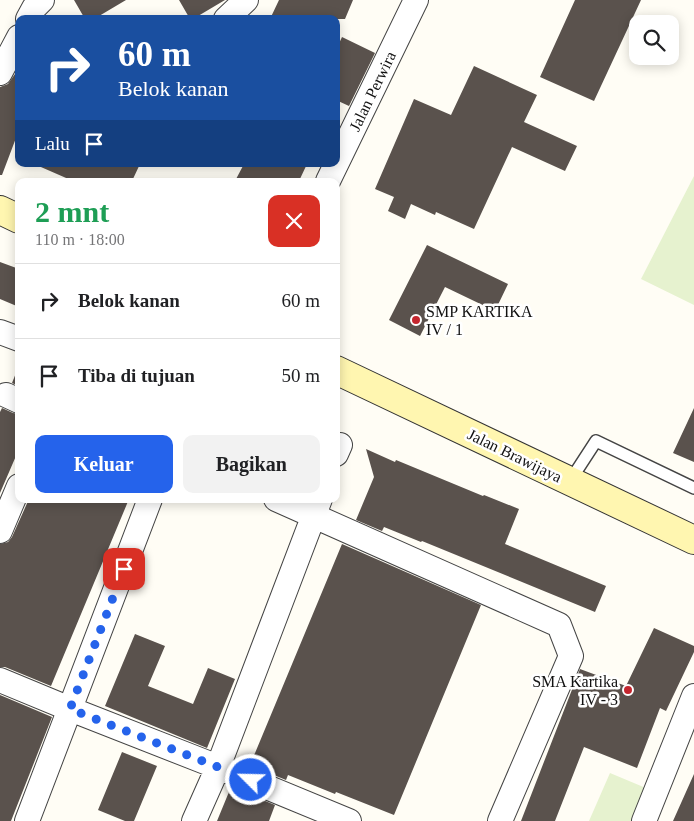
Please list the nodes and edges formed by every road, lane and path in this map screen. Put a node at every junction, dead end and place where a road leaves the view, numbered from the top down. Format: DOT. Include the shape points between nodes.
graph roads {
  1 [pos="42,0"];
  2 [pos="246,0"];
  3 [pos="416,0"];
  4 [pos="30,15"];
  5 [pos="230,15"];
  6 [pos="15,45"];
  7 [pos="0,73"];
  8 [pos="340,156"];
  9 [pos="0,210"];
  10 [pos="15,217"];
  11 [pos="0,332"];
  12 [pos="15,338"];
  13 [pos="340,372"];
  14 [pos="570,482"];
  15 [pos="694,488"];
  16 [pos="15,495"];
  17 [pos="148,503"];
  18 [pos="296,503"];
  19 [pos="317,507"];
  20 [pos="0,531"];
  21 [pos="694,540"];
  22 [pos="0,680"];
  23 [pos="694,696"];
  24 [pos="70,709"];
  25 [pos="218,766"];
  26 [pos="27,821"];
  27 [pos="194,821"];
  28 [pos="349,821"];
  29 [pos="500,821"];
  30 [pos="644,821"];
  1 -- 4 [label="street"];
  2 -- 5 [label="street"];
  3 -- 8 [label="street, Jalan Perwira"];
  6 -- 7 [label="street"];
  9 -- 10 [label="street"];
  11 -- 12 [label="street"];
  13 -- 14 [label="street, Jalan Brawijaya"];
  14 -- 15 [label="lane" via="596,441"];
  14 -- 21 [label="street, Jalan Brawijaya"];
  16 -- 20 [label="street"];
  17 -- 24 [label="street"];
  18 -- 19 [label="street"];
  19 -- 25 [label="street"];
  19 -- 29 [label="street" via="559,625 571,656"];
  22 -- 24 [label="street"];
  23 -- 30 [label="street"];
  24 -- 25 [label="street"];
  24 -- 26 [label="street"];
  25 -- 27 [label="street"];
  25 -- 28 [label="street"];
}
